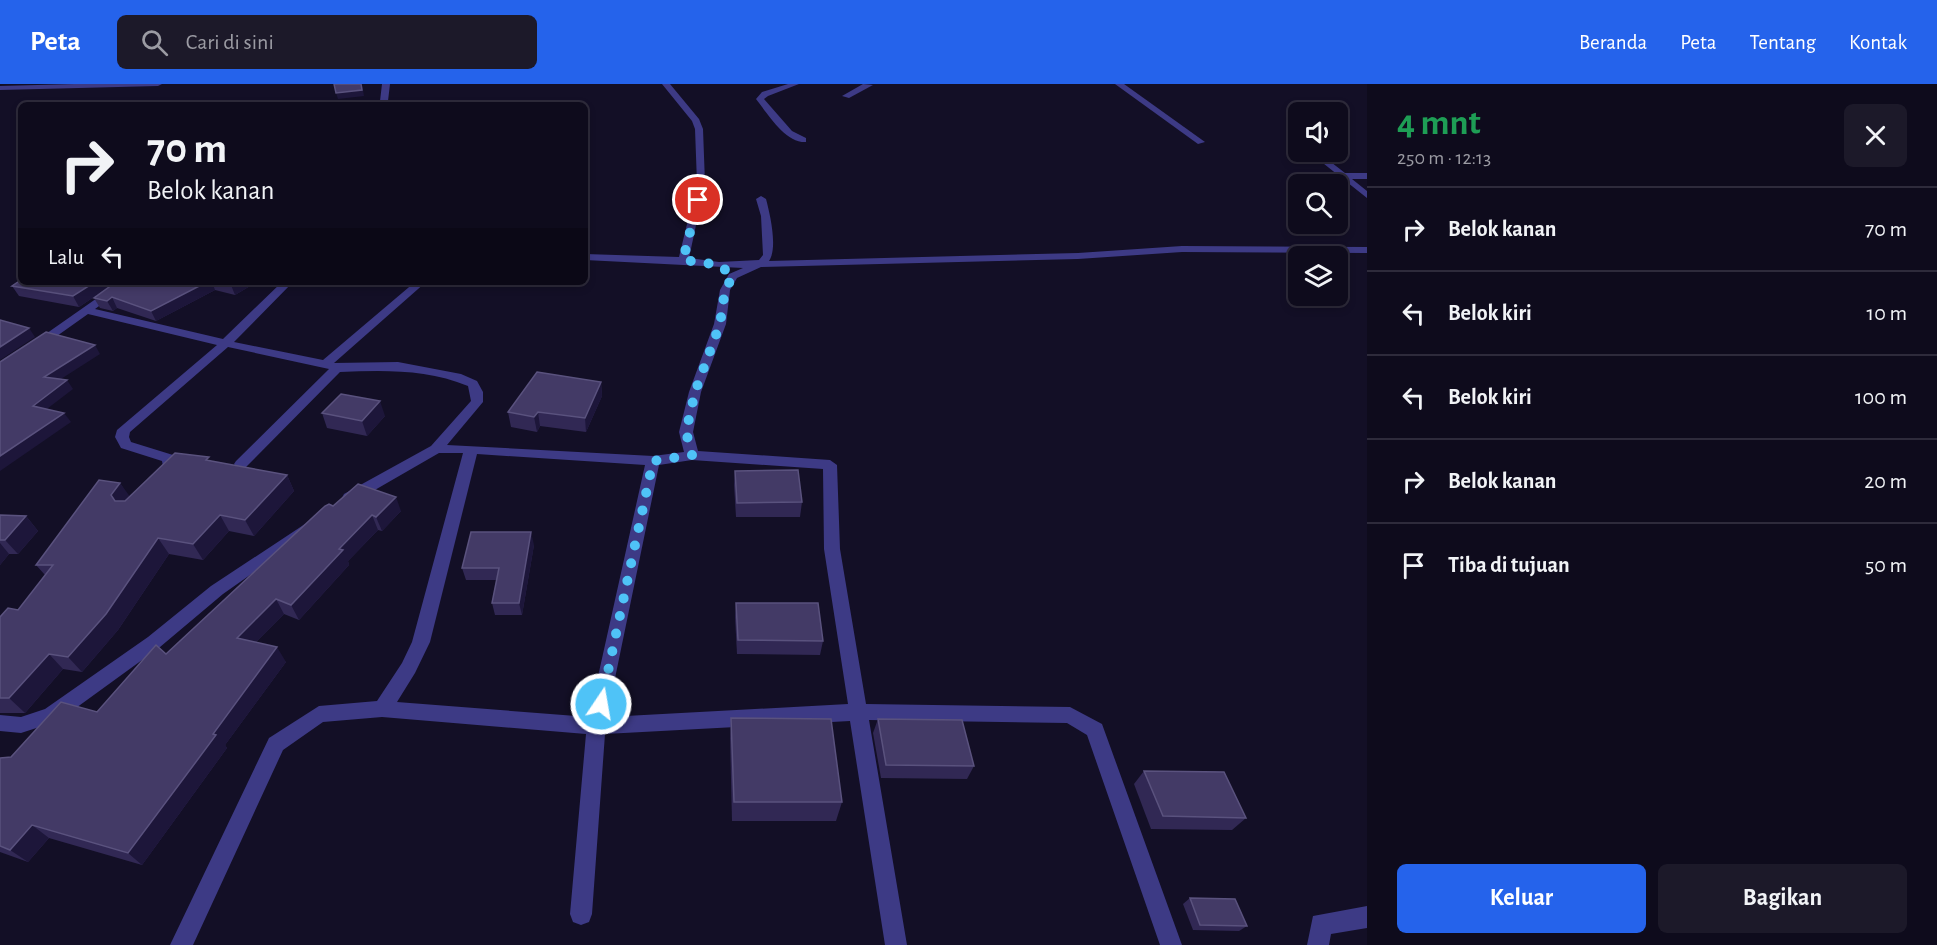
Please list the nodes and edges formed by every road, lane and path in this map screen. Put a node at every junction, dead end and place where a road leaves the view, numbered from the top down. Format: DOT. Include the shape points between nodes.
graph roads {
  1 [pos="158,84"];
  2 [pos="386,84"];
  3 [pos="666,84"];
  4 [pos="795,84"];
  5 [pos="870,84"];
  6 [pos="1119,84"];
  7 [pos="0,88"];
  8 [pos="846,96"];
  9 [pos="383,102"];
  10 [pos="803,140"];
  11 [pos="1201,142"];
  12 [pos="1325,162"];
  13 [pos="1340,174"];
  14 [pos="1348,176"];
  15 [pos="1367,176"];
  16 [pos="1348,181"];
  17 [pos="1367,195"];
  18 [pos="761,199"];
  19 [pos="1367,250"];
  20 [pos="588,257"];
  21 [pos="683,260"];
  22 [pos="763,262"];
  23 [pos="719,265"];
  24 [pos="733,276"];
  25 [pos="122,285"];
  26 [pos="285,285"];
  27 [pos="418,285"];
  28 [pos="85,310"];
  29 [pos="226,343"];
  30 [pos="28,350"];
  31 [pos="331,366"];
  32 [pos="436,449"];
  33 [pos="471,449"];
  34 [pos="692,455"];
  35 [pos="653,461"];
  36 [pos="241,464"];
  37 [pos="155,486"];
  38 [pos="335,508"];
  39 [pos="317,521"];
  40 [pos="382,709"];
  41 [pos="859,712"];
  42 [pos="0,723"];
  43 [pos="596,726"];
  44 [pos="581,914"];
  45 [pos="1367,917"];
  46 [pos="181,945"];
  47 [pos="896,945"];
  48 [pos="1171,945"];
  49 [pos="1318,945"];
  1 -- 7 [label="street"];
  2 -- 9 [label="street"];
  3 -- 21 [label="street" via="699,129 701,183"];
  4 -- 10 [label="street" via="760,99 789,133"];
  5 -- 8 [label="street"];
  6 -- 11 [label="street"];
  12 -- 13 [label="street"];
  14 -- 15 [label="street"];
  16 -- 17 [label="street"];
  18 -- 22 [label="street" via="768,247"];
  19 -- 22 [label="street" via="1182,249 1078,256"];
  20 -- 21 [label="street"];
  21 -- 23 [label="street"];
  22 -- 23 [label="street"];
  22 -- 24 [label="street"];
  23 -- 24 [label="street"];
  24 -- 34 [label="street" via="725,290 720,324 695,392 686,432"];
  25 -- 28 [label="street"];
  26 -- 29 [label="street"];
  27 -- 31 [label="street"];
  28 -- 29 [label="street"];
  28 -- 30 [label="street"];
  29 -- 31 [label="street"];
  29 -- 37 [label="street" via="124,430 126,445 168,458 170,466"];
  31 -- 32 [label="street" via="398,366 457,377 473,384 477,402"];
  31 -- 36 [label="street"];
  32 -- 33 [label="street"];
  32 -- 38 [label="street"];
  33 -- 35 [label="street"];
  33 -- 40 [label="street" via="421,642"];
  34 -- 35 [label="street"];
  34 -- 41 [label="street" via="830,465 832,549"];
  35 -- 43 [label="street"];
  39 -- 42 [label="street" via="51,715 21,725"];
  40 -- 43 [label="street"];
  40 -- 46 [label="street" via="319,714 276,744"];
  41 -- 43 [label="street"];
  41 -- 47 [label="street"];
  41 -- 48 [label="street" via="1070,715 1095,730"];
  43 -- 44 [label="street"];
  45 -- 49 [label="street" via="1322,924"];
}
